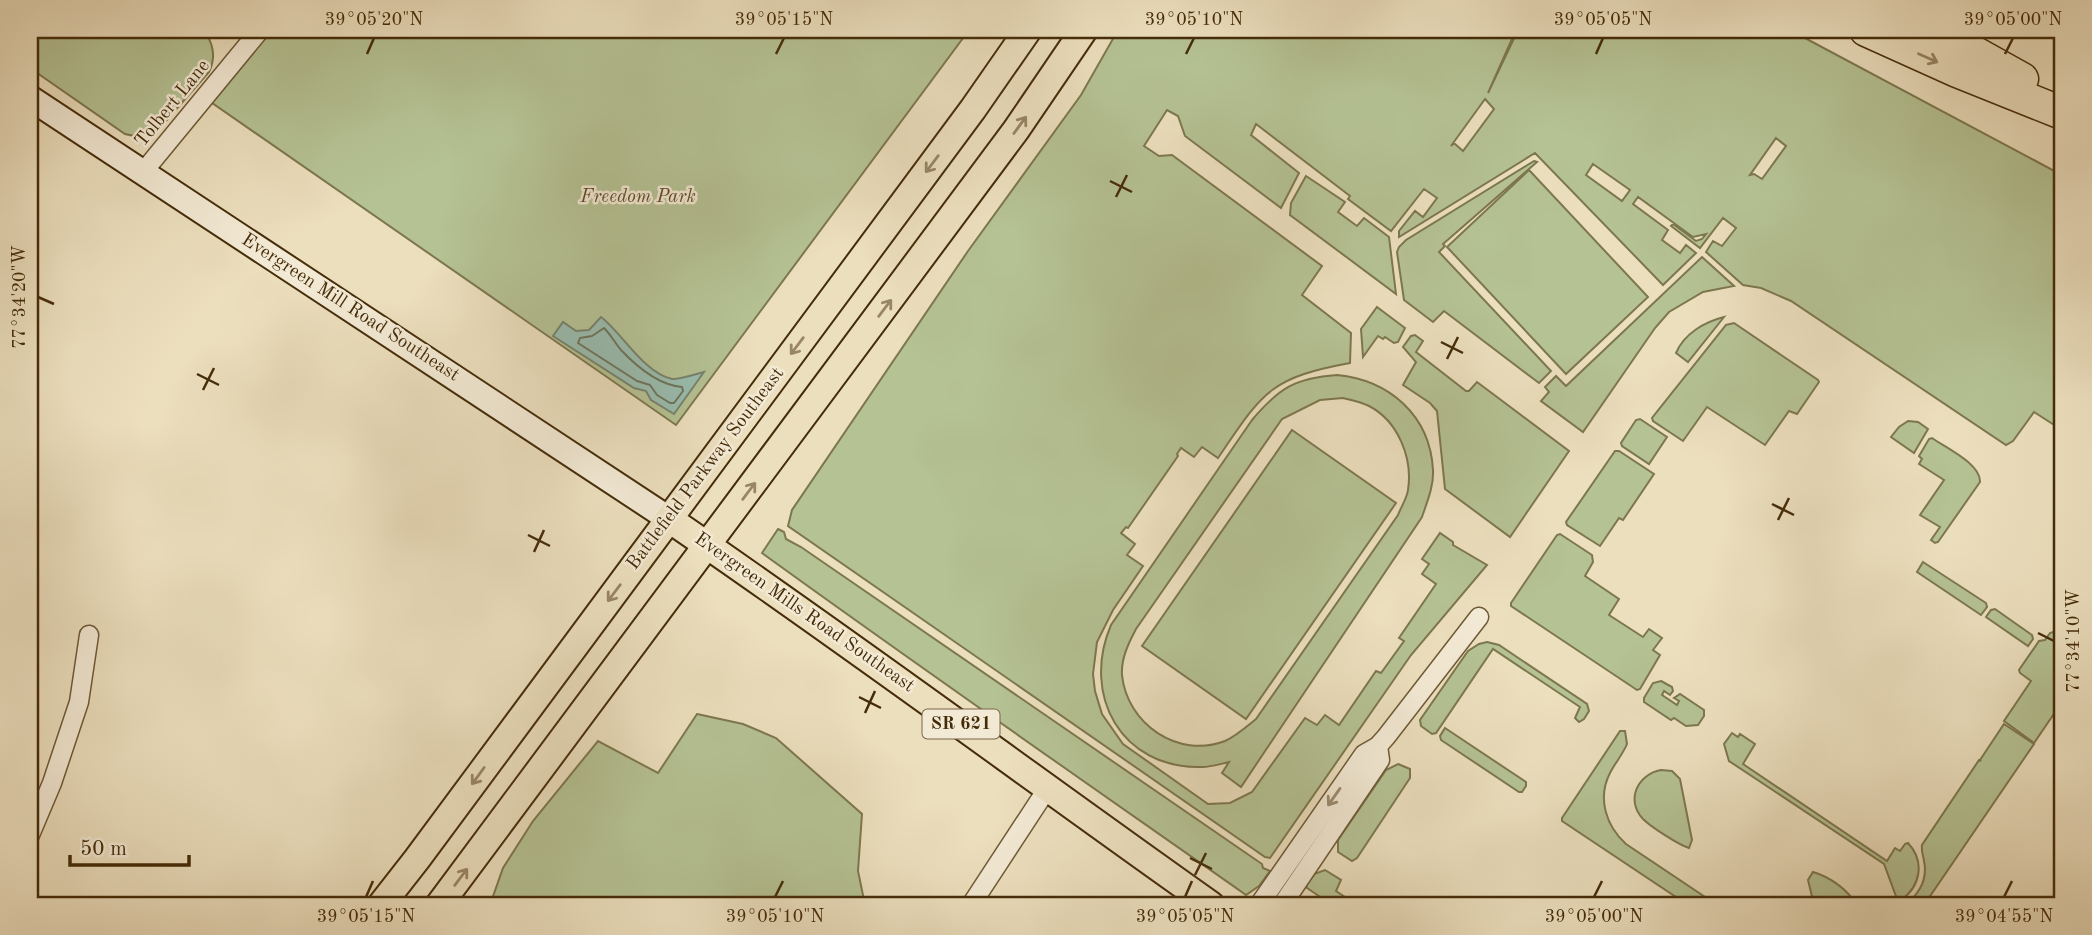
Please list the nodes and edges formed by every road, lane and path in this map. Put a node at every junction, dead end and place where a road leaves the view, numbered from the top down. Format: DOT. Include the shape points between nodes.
graph roads {
  1 [pos="260,30"];
  2 [pos="1028,30"];
  3 [pos="1084,30"];
  4 [pos="1866,30"];
  5 [pos="1934,30"];
  6 [pos="30,98"];
  7 [pos="2062,100"];
  8 [pos="2062,113"];
  9 [pos="144,171"];
  10 [pos="669,519"];
  11 [pos="709,546"];
  12 [pos="1479,617"];
  13 [pos="89,635"];
  14 [pos="1378,746"];
  15 [pos="1046,789"];
  16 [pos="30,835"];
  17 [pos="380,905"];
  18 [pos="439,905"];
  19 [pos="971,905"];
  20 [pos="1211,905"];
  21 [pos="1259,905"];
  22 [pos="1282,905"];
  1 -- 9 [label="street, Tolbert Lane"];
  2 -- 10 [label="main road, Battlefield Parkway Southeast, one-way"];
  11 -- 3 [label="main road, one-way" via="1017,130"];
  4 -- 8 [label="highway, one-way"];
  5 -- 7 [label="highway"];
  6 -- 9 [label="main road, Evergreen Mill Road Southeast / SR 621"];
  9 -- 10 [label="main road, Evergreen Mill Road Southeast / SR 621"];
  10 -- 11 [label="main road, Evergreen Mills Road Southeast / SR 621"];
  10 -- 17 [label="main road, Battlefield Parkway Southeast, one-way"];
  11 -- 15 [label="main road, Evergreen Mills Road Southeast / SR 621"];
  18 -- 11 [label="main road, one-way"];
  12 -- 14 [label="street"];
  13 -- 16 [label="street" via="79,702"];
  14 -- 21 [label="street, one-way" via="1364,754"];
  14 -- 22 [label="street" via="1380,760"];
  15 -- 19 [label="street"];
  15 -- 20 [label="main road, Evergreen Mills Road Southeast / SR 621"];
}
